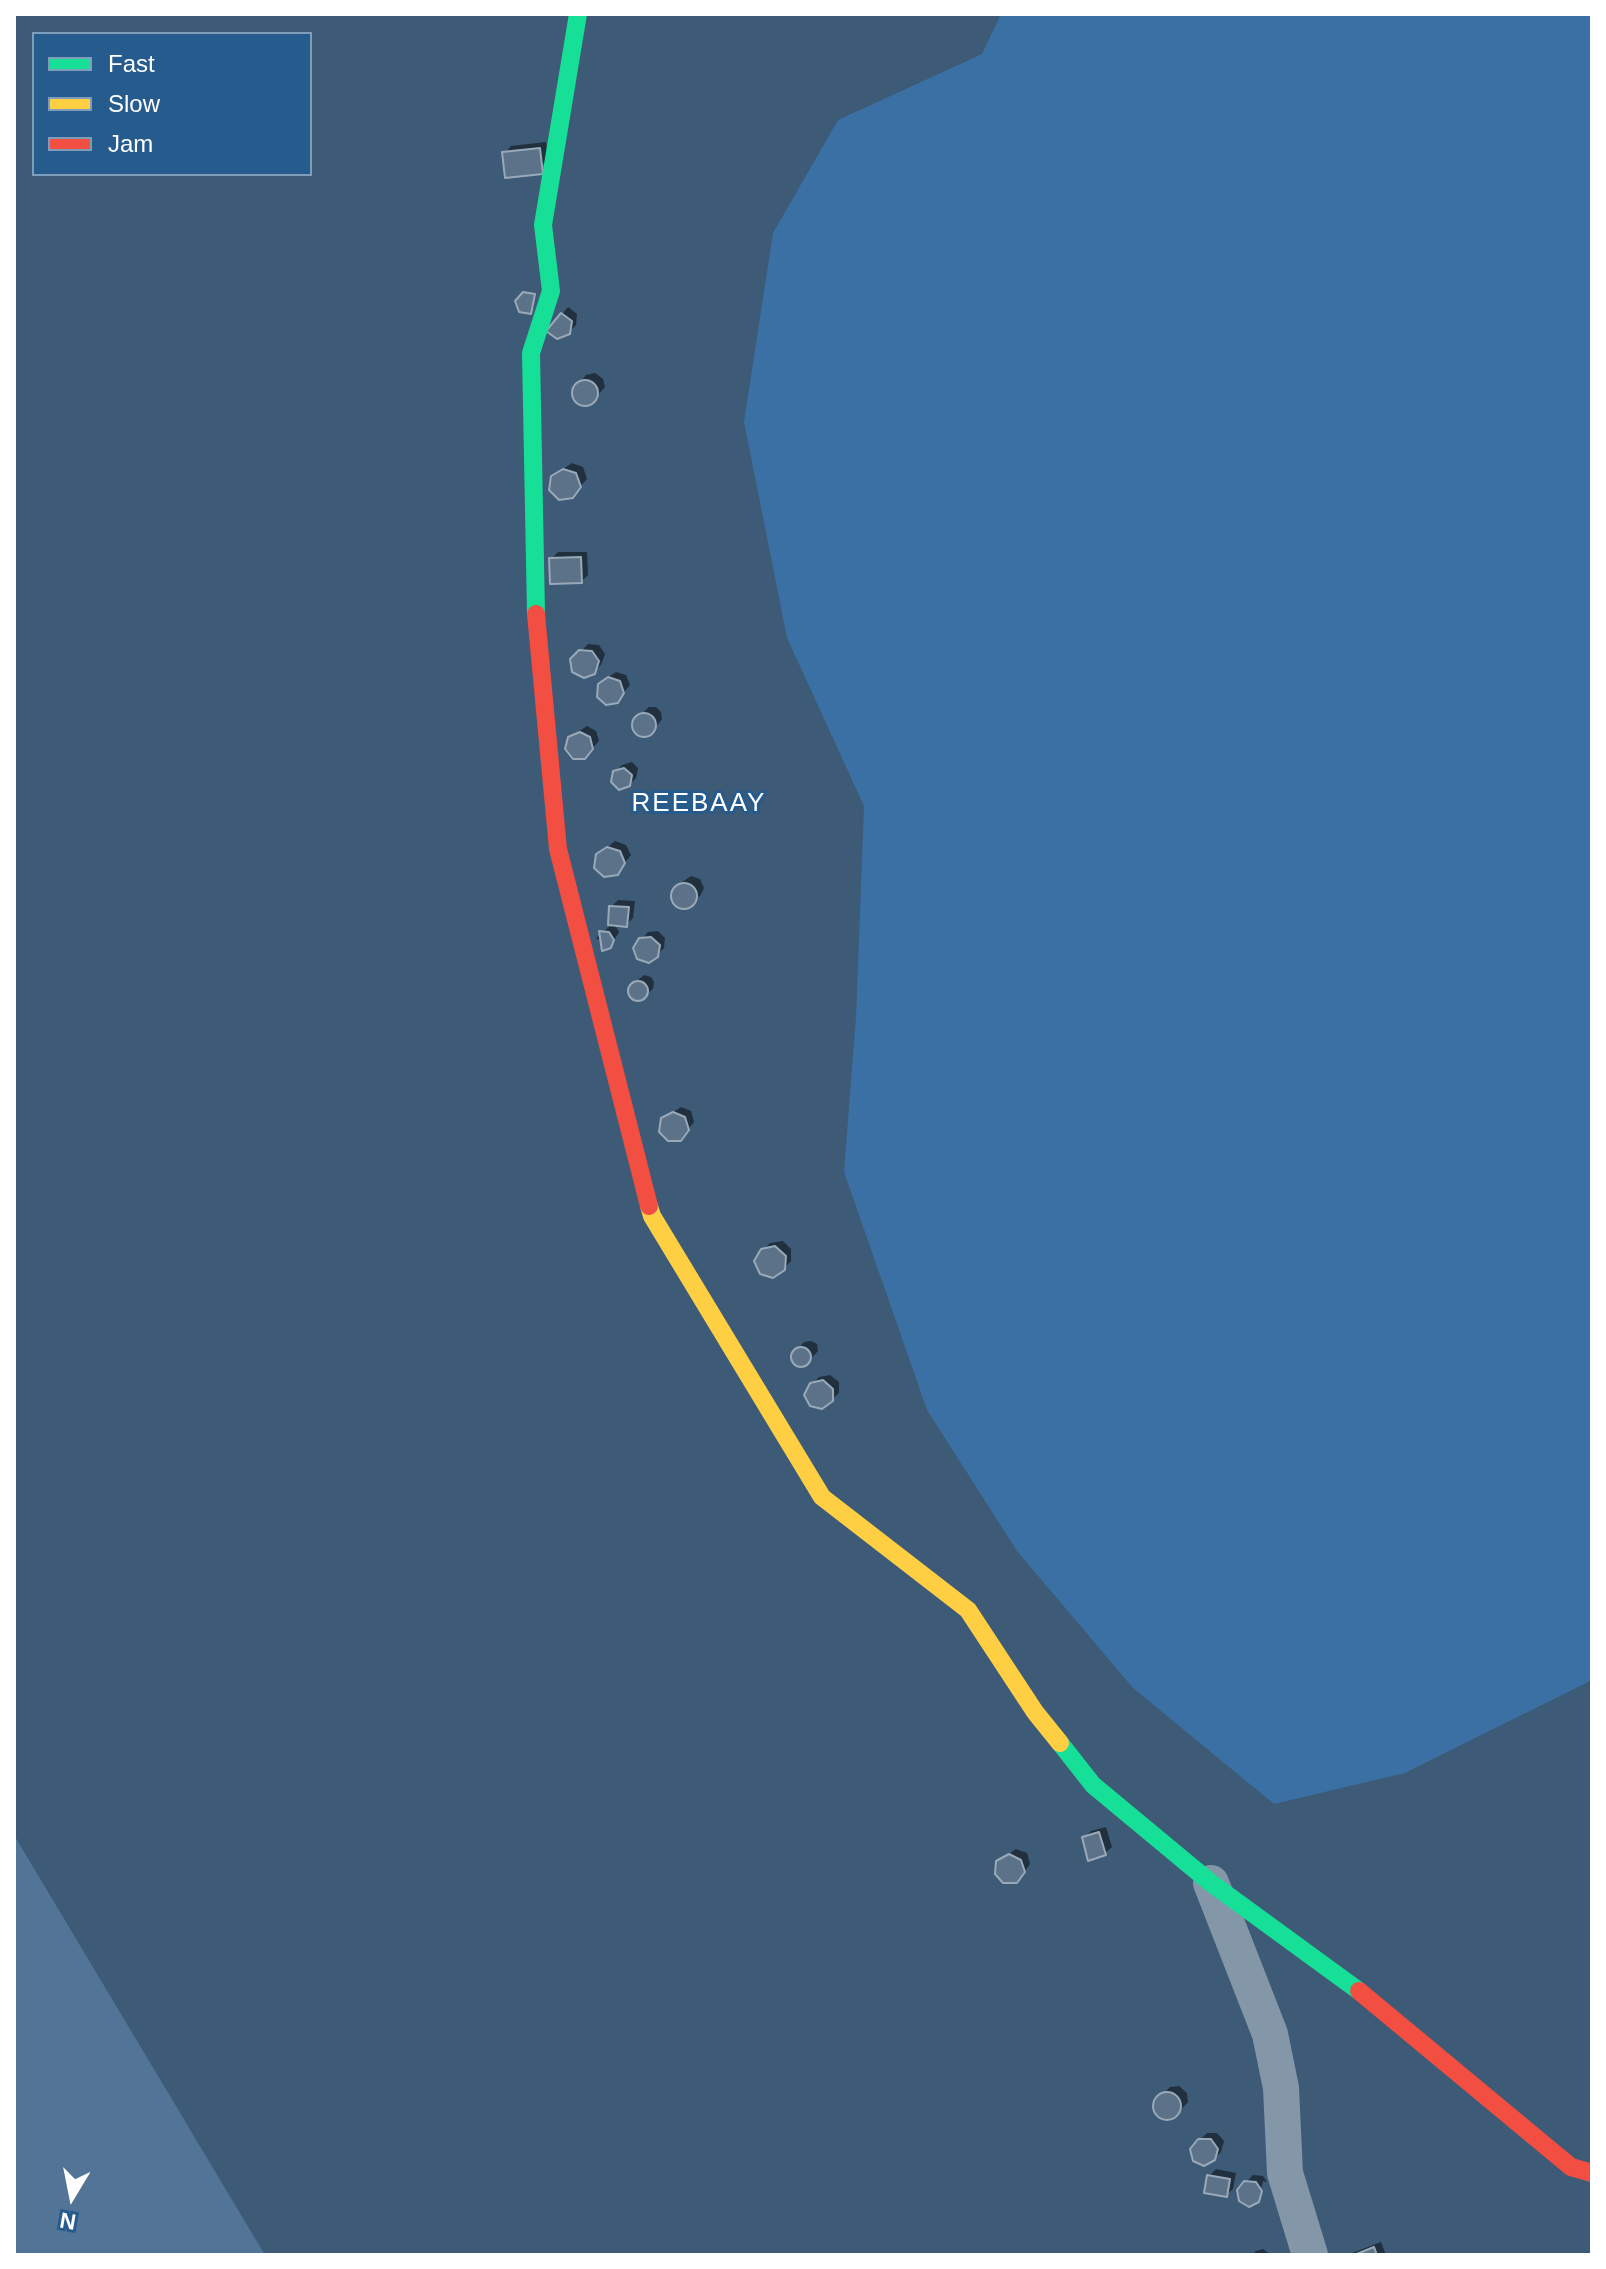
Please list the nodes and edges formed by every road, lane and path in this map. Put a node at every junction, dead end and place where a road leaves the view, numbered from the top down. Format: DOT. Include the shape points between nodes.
graph roads {
  1 [pos="578,14"];
  2 [pos="1211,1883"];
  3 [pos="1592,2173"];
  4 [pos="1310,2255"];
  1 -- 2 [label="street" via="543,225 551,291 531,353 534,595 558,849 652,1216 822,1497 968,1610 1035,1712 1093,1785"];
  2 -- 3 [label="street" via="1334,1971 1571,2167"];
  2 -- 4 [label="street" via="1270,2034 1281,2088 1285,2173"];
}
